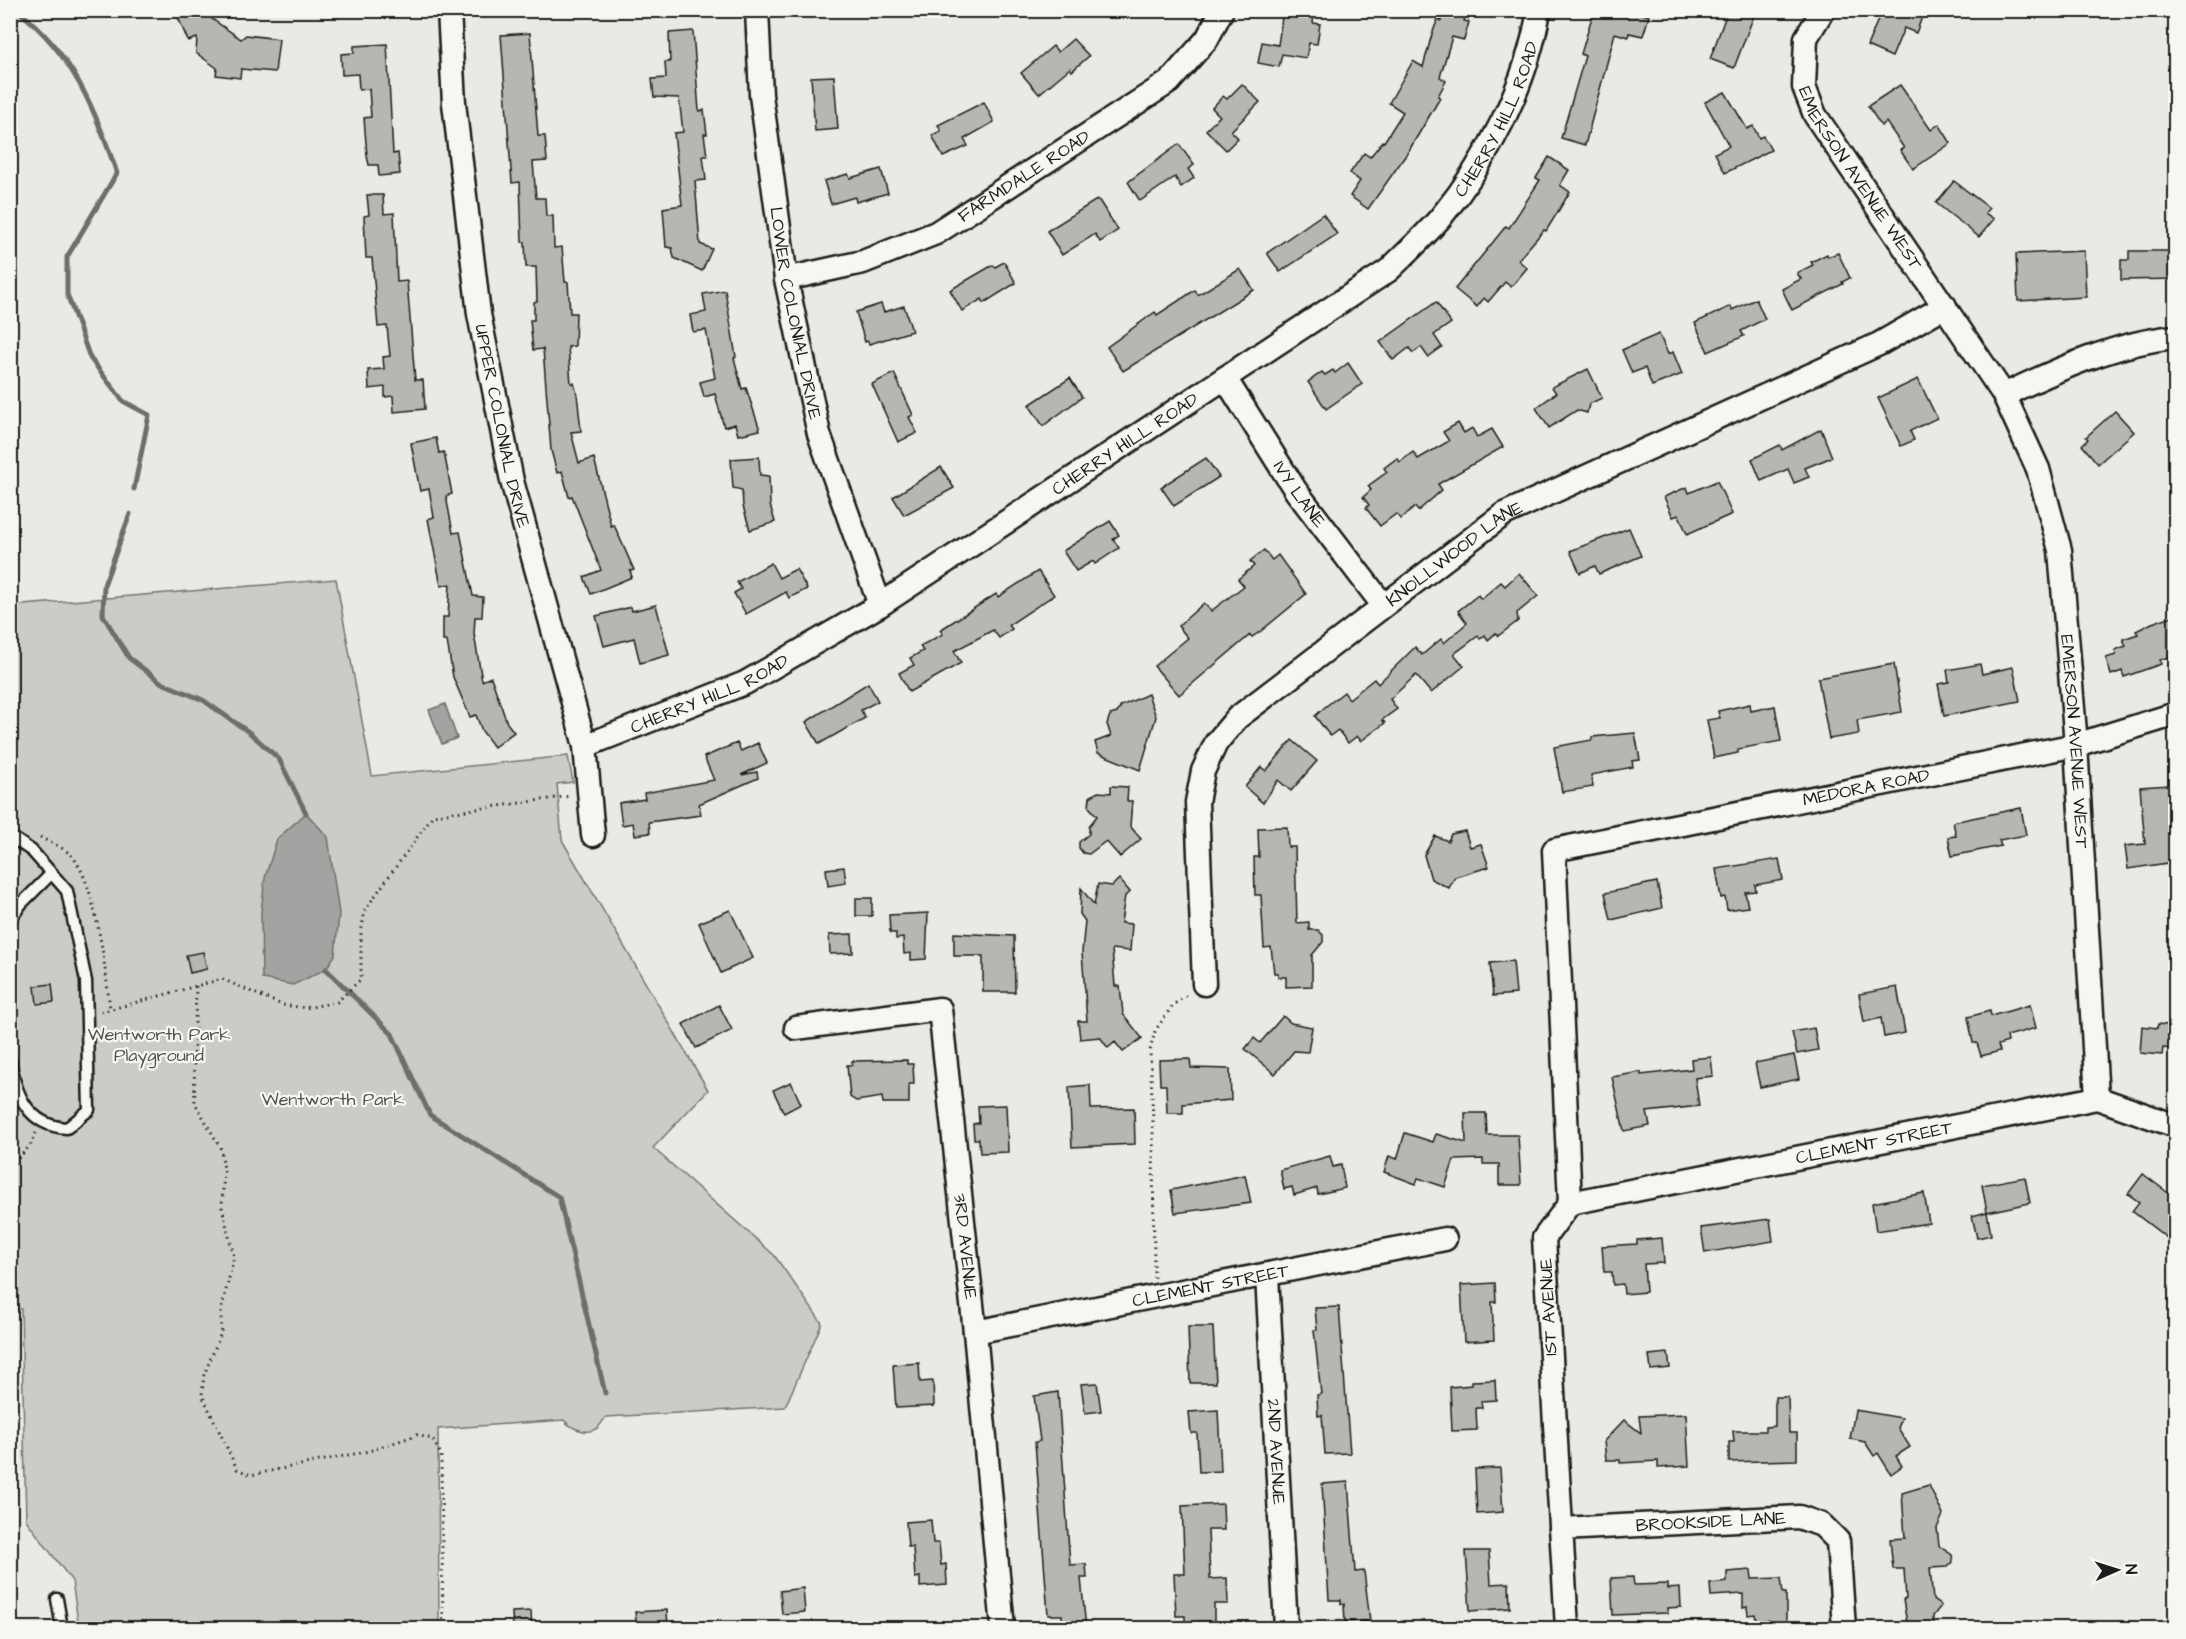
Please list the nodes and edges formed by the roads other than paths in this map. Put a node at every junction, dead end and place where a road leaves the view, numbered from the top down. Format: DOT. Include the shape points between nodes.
graph roads {
  1 [pos="449,10"];
  2 [pos="757,10"];
  3 [pos="1222,10"];
  4 [pos="1539,10"];
  5 [pos="1823,10"];
  6 [pos="786,279"];
  7 [pos="1945,306"];
  8 [pos="2175,337"];
  9 [pos="1225,378"];
  10 [pos="2004,395"];
  11 [pos="880,605"];
  12 [pos="1383,605"];
  13 [pos="2175,714"];
  14 [pos="2076,745"];
  15 [pos="585,746"];
  16 [pos="593,835"];
  17 [pos="10,836"];
  18 [pos="52,873"];
  19 [pos="10,920"];
  20 [pos="1204,984"];
  21 [pos="796,1028"];
  22 [pos="10,1059"];
  23 [pos="2097,1098"];
  24 [pos="2175,1126"];
  25 [pos="1570,1203"];
  26 [pos="1445,1239"];
  27 [pos="1267,1275"];
  28 [pos="975,1332"];
  29 [pos="1561,1529"];
  30 [pos="57,1599"];
  31 [pos="62,1629"];
  32 [pos="1003,1629"];
  33 [pos="1286,1629"];
  34 [pos="1567,1629"];
  35 [pos="1844,1629"];
  1 -- 15 [label="street, UPPER COLONIAL DRIVE" via="454,103 479,314 512,481"];
  2 -- 6 [label="street, LOWER COLONIAL DRIVE" via="761,96"];
  3 -- 6 [label="street, FARMDALE ROAD" via="1207,39 1169,82 936,233 863,262"];
  4 -- 9 [label="street, CHERRY HILL ROAD" via="1512,99 1478,165 1440,218 1389,270"];
  5 -- 7 [label="street, EMERSON AVENUE WEST" via="1806,38 1803,87 1815,115"];
  6 -- 11 [label="street, LOWER COLONIAL DRIVE" via="819,434"];
  7 -- 10 [label="street, EMERSON AVENUE WEST"];
  7 -- 12 [label="street, KNOLLWOOD LANE" via="1879,344 1504,514"];
  8 -- 10 [label="street" via="2155,339 2056,370"];
  9 -- 11 [label="street, CHERRY HILL ROAD"];
  9 -- 12 [label="street, IVY LANE" via="1296,491"];
  10 -- 14 [label="street, EMERSON AVENUE WEST" via="2038,469 2060,550"];
  11 -- 15 [label="street, CHERRY HILL ROAD" via="745,684"];
  12 -- 20 [label="street, KNOLLWOOD LANE" via="1249,708 1216,743 1203,771 1197,802"];
  13 -- 14 [label="street, MEDORA ROAD"];
  14 -- 23 [label="street, EMERSON AVENUE WEST"];
  14 -- 25 [label="street, MEDORA ROAD" via="1554,850"];
  15 -- 16 [label="street, UPPER COLONIAL DRIVE"];
  17 -- 18 [label="lane" via="32,850"];
  18 -- 19 [label="lane"];
  18 -- 22 [label="lane" via="67,891 86,981 89,1110 67,1128 49,1127 29,1112 13,1080"];
  21 -- 28 [label="street, 3RD AVENUE" via="940,1009"];
  23 -- 24 [label="street"];
  23 -- 25 [label="street, CLEMENT STREET"];
  25 -- 29 [label="street, 1ST AVENUE" via="1544,1239"];
  26 -- 27 [label="street, CLEMENT STREET"];
  27 -- 28 [label="street, CLEMENT STREET"];
  27 -- 33 [label="street, 2ND AVENUE"];
  28 -- 32 [label="street, 3RD AVENUE"];
  29 -- 34 [label="street, 1ST AVENUE"];
  29 -- 35 [label="street, BROOKSIDE LANE" via="1799,1518 1822,1525 1839,1541"];
  30 -- 31 [label="lane"];
}
